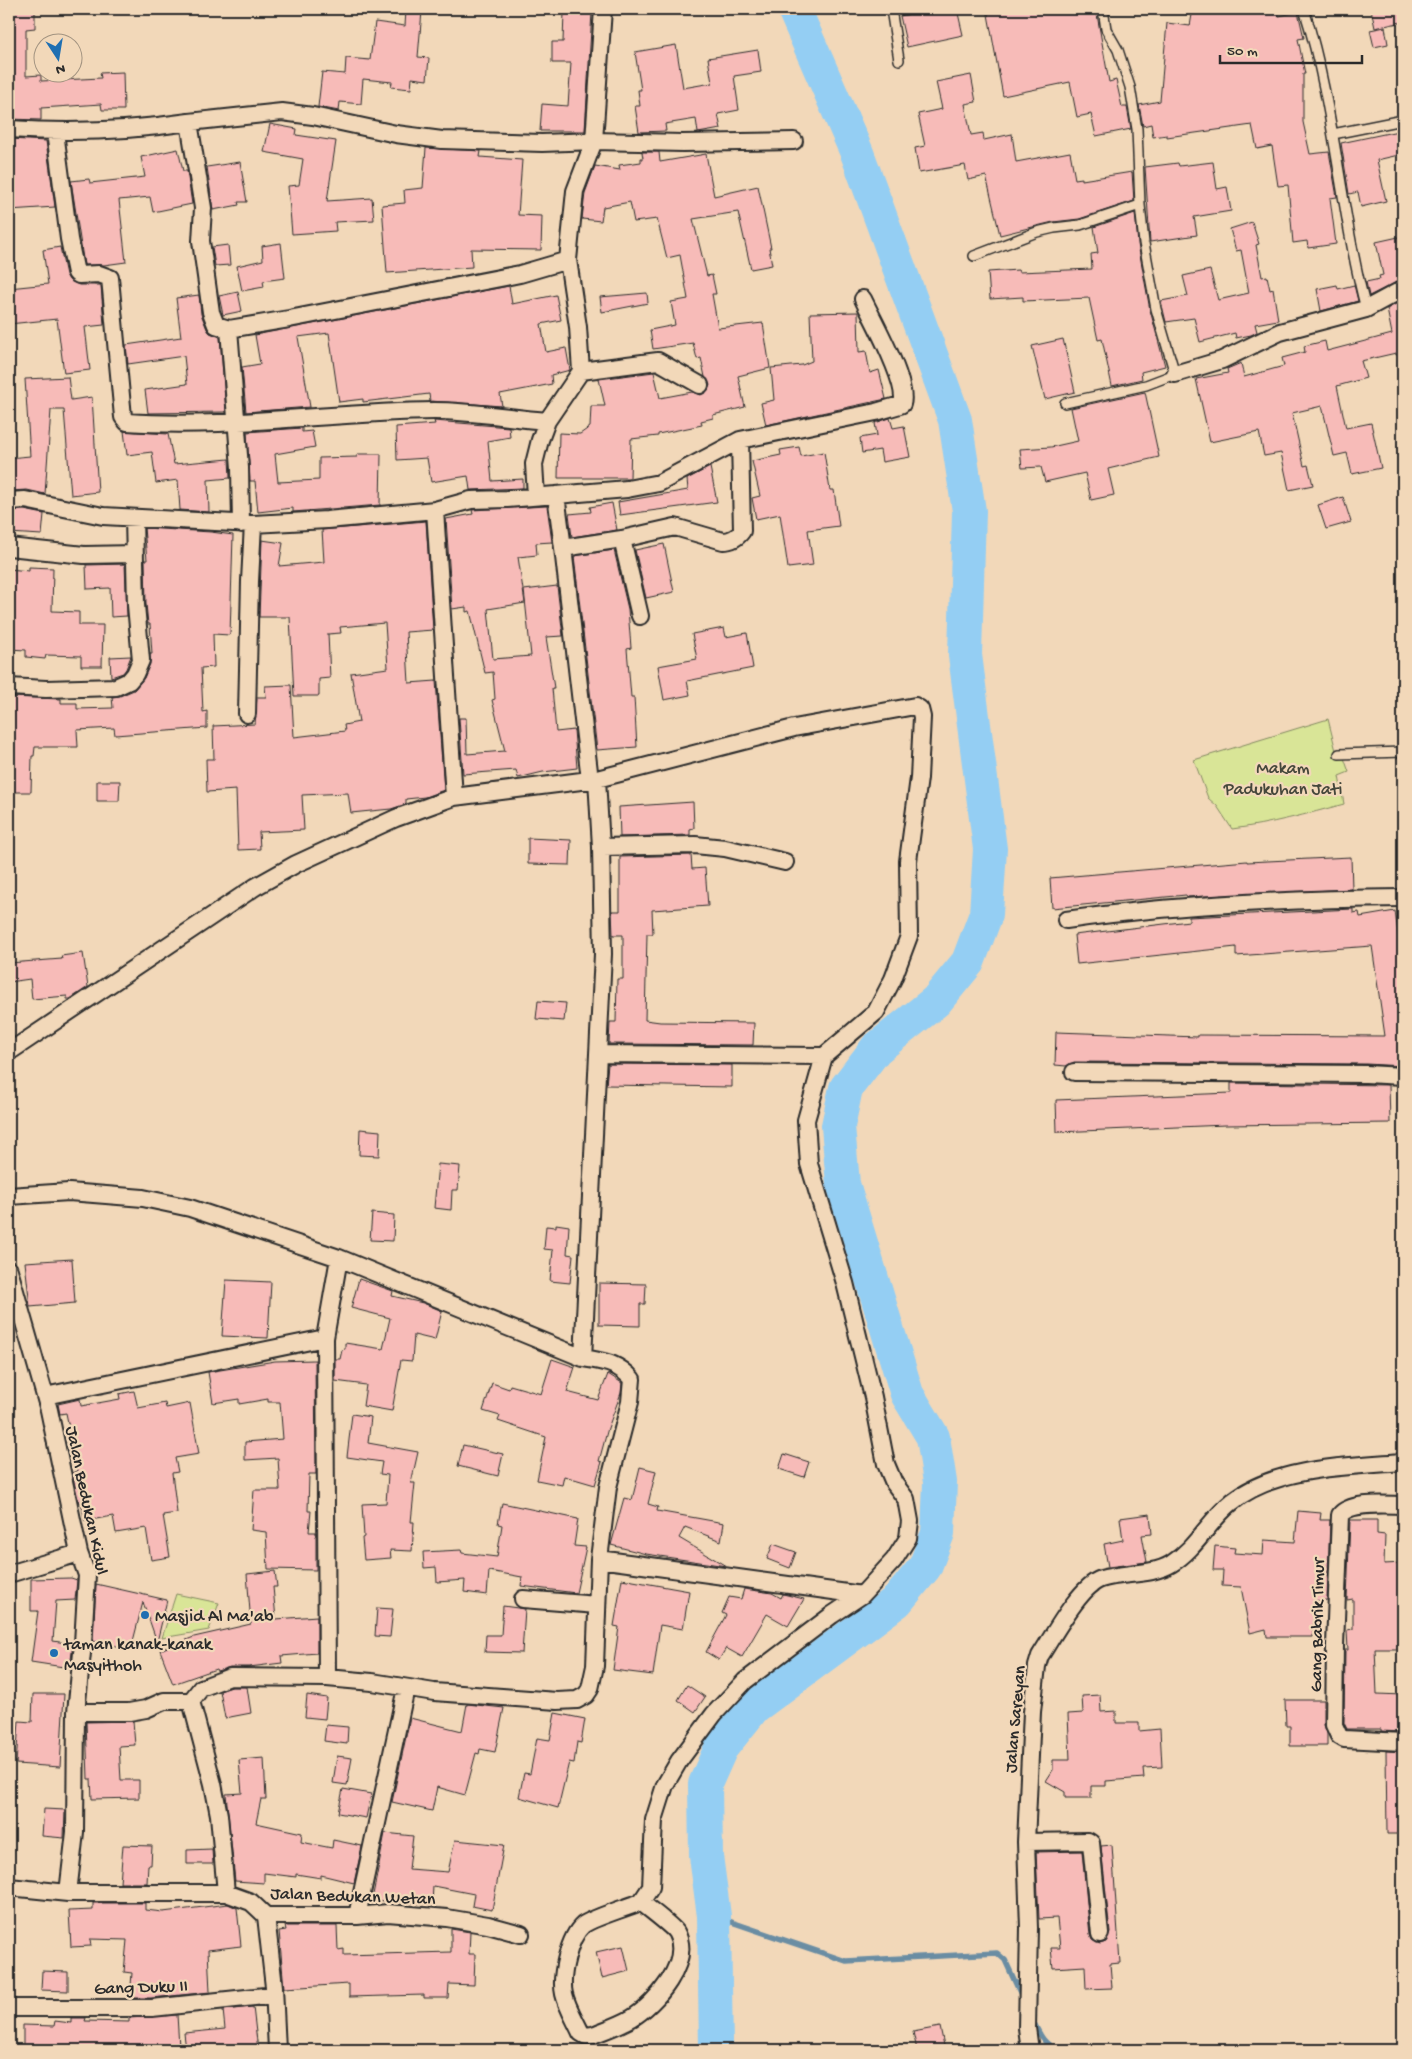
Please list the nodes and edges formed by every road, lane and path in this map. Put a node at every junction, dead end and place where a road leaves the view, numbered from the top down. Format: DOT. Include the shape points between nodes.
graph roads {
  1 [pos="602,9"];
  2 [pos="891,9"];
  3 [pos="1103,9"];
  4 [pos="1304,9"];
  5 [pos="900,60"];
  6 [pos="1403,120"];
  7 [pos="189,122"];
  8 [pos="9,129"];
  9 [pos="55,132"];
  10 [pos="1333,134"];
  11 [pos="594,141"];
  12 [pos="794,141"];
  13 [pos="1140,205"];
  14 [pos="974,256"];
  15 [pos="568,260"];
  16 [pos="1403,289"];
  17 [pos="863,299"];
  18 [pos="1366,308"];
  19 [pos="229,329"];
  20 [pos="581,371"];
  21 [pos="1175,374"];
  22 [pos="700,385"];
  23 [pos="1066,403"];
  24 [pos="547,421"];
  25 [pos="237,422"];
  26 [pos="740,440"];
  27 [pos="556,495"];
  28 [pos="536,496"];
  29 [pos="9,500"];
  30 [pos="435,510"];
  31 [pos="134,518"];
  32 [pos="247,524"];
  33 [pos="622,539"];
  34 [pos="9,547"];
  35 [pos="563,548"];
  36 [pos="135,554"];
  37 [pos="640,616"];
  38 [pos="9,687"];
  39 [pos="247,714"];
  40 [pos="1403,752"];
  41 [pos="1339,754"];
  42 [pos="594,779"];
  43 [pos="454,797"];
  44 [pos="601,847"];
  45 [pos="785,862"];
  46 [pos="1403,898"];
  47 [pos="1066,920"];
  48 [pos="9,1052"];
  49 [pos="598,1054"];
  50 [pos="824,1056"];
  51 [pos="1074,1072"];
  52 [pos="1403,1076"];
  53 [pos="9,1196"];
  54 [pos="339,1258"];
  55 [pos="9,1270"];
  56 [pos="325,1338"];
  57 [pos="583,1358"];
  58 [pos="45,1396"];
  59 [pos="1403,1462"];
  60 [pos="1403,1505"];
  61 [pos="79,1553"];
  62 [pos="599,1559"];
  63 [pos="9,1574"];
  64 [pos="862,1595"];
  65 [pos="524,1600"];
  66 [pos="597,1605"];
  67 [pos="327,1678"];
  68 [pos="406,1688"];
  69 [pos="191,1701"];
  70 [pos="76,1712"];
  71 [pos="1403,1742"];
  72 [pos="1026,1842"];
  73 [pos="9,1887"];
  74 [pos="68,1893"];
  75 [pos="226,1893"];
  76 [pos="641,1902"];
  77 [pos="266,1916"];
  78 [pos="357,1916"];
  79 [pos="521,1934"];
  80 [pos="1100,1934"];
  81 [pos="274,1995"];
  82 [pos="9,2008"];
  83 [pos="276,2050"];
  84 [pos="1030,2050"];
  1 -- 11 [label="street"];
  2 -- 5 [label="lane"];
  3 -- 13 [label="lane" via="1106,29 1118,50 1130,87 1137,128"];
  4 -- 10 [label="lane" via="1316,48"];
  6 -- 10 [label="lane"];
  7 -- 9 [label="street" via="140,129"];
  7 -- 11 [label="street" via="282,112 442,140"];
  7 -- 19 [label="street" via="203,208 201,241 211,312 216,325"];
  8 -- 9 [label="street"];
  9 -- 25 [label="street" via="76,273 110,278 123,417 133,423"];
  10 -- 18 [label="lane" via="1354,263"];
  11 -- 12 [label="street" via="683,144"];
  11 -- 15 [label="street" via="575,191"];
  13 -- 14 [label="lane" via="1080,225 1037,232"];
  13 -- 21 [label="lane" via="1156,309"];
  15 -- 19 [label="street" via="520,274"];
  15 -- 20 [label="street"];
  16 -- 18 [label="street"];
  17 -- 26 [label="street" via="898,373 904,395 902,404"];
  18 -- 21 [label="street" via="1280,332 1222,360"];
  19 -- 25 [label="street"];
  20 -- 22 [label="street" via="658,361"];
  20 -- 24 [label="street"];
  21 -- 23 [label="lane" via="1146,385"];
  24 -- 25 [label="street" via="436,411"];
  24 -- 28 [label="street" via="534,464"];
  25 -- 32 [label="street"];
  26 -- 27 [label="street" via="659,482 627,489"];
  26 -- 33 [label="street" via="742,531 738,536 723,541 675,528"];
  27 -- 28 [label="street"];
  27 -- 35 [label="street"];
  28 -- 30 [label="street" via="471,500"];
  29 -- 31 [label="street"];
  30 -- 32 [label="street"];
  30 -- 43 [label="street"];
  31 -- 32 [label="street"];
  31 -- 36 [label="street"];
  32 -- 39 [label="street" via="250,581"];
  33 -- 35 [label="street"];
  33 -- 37 [label="street"];
  34 -- 36 [label="street" via="84,555"];
  35 -- 42 [label="street"];
  36 -- 38 [label="street" via="141,660 129,681 116,687"];
  40 -- 41 [label="lane"];
  42 -- 43 [label="street"];
  42 -- 44 [label="street"];
  42 -- 50 [label="street" via="794,728 915,706 920,708 919,778 908,861 909,936 876,1012"];
  43 -- 48 [label="street" via="396,818 263,882"];
  44 -- 45 [label="street" via="696,845"];
  44 -- 49 [label="street" via="604,954"];
  46 -- 47 [label="street" via="1302,899"];
  49 -- 50 [label="street"];
  49 -- 57 [label="street"];
  50 -- 64 [label="street" via="806,1120 809,1164 845,1284 886,1464 906,1499 910,1521 908,1538 894,1560"];
  51 -- 52 [label="street"];
  53 -- 54 [label="street" via="69,1192 144,1198 190,1208"];
  54 -- 56 [label="street"];
  54 -- 57 [label="street"];
  55 -- 58 [label="street, Jalan Bedukan Kidul"];
  56 -- 58 [label="street"];
  56 -- 67 [label="street"];
  57 -- 62 [label="street" via="622,1368 632,1379 630,1402 608,1487"];
  58 -- 61 [label="street, Jalan Bedukan Kidul"];
  59 -- 72 [label="street, Jalan Sareyan" via="1291,1475 1255,1486 1230,1503 1190,1550 1168,1566 1102,1579 1082,1592 1040,1656 1037,1666"];
  60 -- 71 [label="street, Gang Babrik Timur" via="1355,1507 1340,1515 1334,1716 1336,1732 1344,1739"];
  61 -- 63 [label="street"];
  61 -- 70 [label="street, Jalan Bedukan Kidul" via="87,1575"];
  62 -- 64 [label="street"];
  62 -- 66 [label="street"];
  64 -- 76 [label="street" via="745,1681 714,1714 679,1761 665,1785 654,1820 651,1887"];
  65 -- 66 [label="street"];
  66 -- 68 [label="street" via="595,1666 590,1689 577,1700"];
  67 -- 68 [label="street"];
  67 -- 69 [label="street" via="230,1677 201,1688"];
  68 -- 78 [label="street"];
  69 -- 70 [label="street" via="164,1701 129,1712"];
  69 -- 75 [label="street" via="219,1815"];
  70 -- 74 [label="street, Jalan Bedukan Kidul" via="75,1832"];
  72 -- 80 [label="street" via="1091,1843"];
  72 -- 84 [label="street, Jalan Sareyan" via="1029,1928 1027,2028"];
  73 -- 74 [label="street, Jalan Bedukan Wetan"];
  74 -- 75 [label="street, Jalan Bedukan Wetan"];
  75 -- 77 [label="street, Jalan Bedukan Wetan" via="251,1902"];
  76 -- 76 [label="street" via="676,1932 680,1944 679,1965 658,1996 632,2018 586,2036 581,2033 564,1993 565,1969 574,1936 584,1925"];
  77 -- 78 [label="street, Jalan Bedukan Wetan"];
  77 -- 81 [label="street"];
  78 -- 79 [label="street, Jalan Bedukan Wetan" via="388,1913 447,1918"];
  81 -- 82 [label="street, Gang Duku II" via="152,2008"];
  81 -- 83 [label="street"];
}
